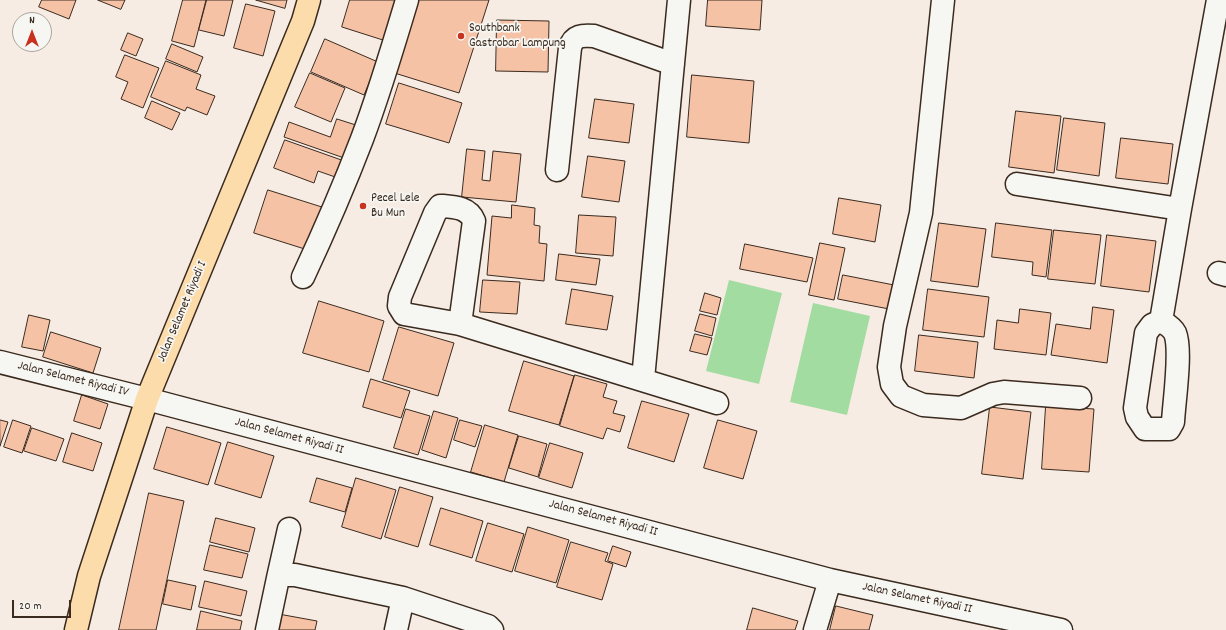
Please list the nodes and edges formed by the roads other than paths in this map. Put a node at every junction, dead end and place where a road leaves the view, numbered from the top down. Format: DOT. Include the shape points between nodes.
graph roads {
  1 [pos="309,0"];
  2 [pos="407,0"];
  3 [pos="679,0"];
  4 [pos="943,0"];
  5 [pos="1218,0"];
  6 [pos="673,64"];
  7 [pos="557,170"];
  8 [pos="1017,184"];
  9 [pos="1180,209"];
  10 [pos="303,277"];
  11 [pos="1161,321"];
  12 [pos="460,324"];
  13 [pos="0,362"];
  14 [pos="643,380"];
  15 [pos="1080,398"];
  16 [pos="147,399"];
  17 [pos="717,403"];
  18 [pos="288,529"];
  19 [pos="278,578"];
  20 [pos="830,580"];
  21 [pos="403,598"];
  22 [pos="76,630"];
  23 [pos="267,630"];
  24 [pos="396,630"];
  25 [pos="492,630"];
  26 [pos="815,630"];
  27 [pos="1061,630"];
  1 -- 16 [label="main road, Jalan Selamet Riyadi I" via="233,193"];
  2 -- 10 [label="street" via="362,138"];
  3 -- 6 [label="street"];
  4 -- 15 [label="street" via="921,213 888,367 892,384 901,396 923,405 960,408 1004,392"];
  5 -- 9 [label="street"];
  6 -- 7 [label="street" via="594,36 584,35 571,41"];
  6 -- 14 [label="street"];
  8 -- 9 [label="street"];
  9 -- 11 [label="street"];
  12 -- 12 [label="street" via="404,314 400,306 400,296 434,213 443,206 464,209 472,214 474,221"];
  12 -- 14 [label="street"];
  13 -- 16 [label="street, Jalan Selamet Riyadi IV"];
  14 -- 17 [label="street"];
  16 -- 20 [label="street, Jalan Selamet Riyadi II"];
  16 -- 22 [label="main road, Jalan Selamet Riyadi I" via="89,576"];
  18 -- 19 [label="street"];
  19 -- 21 [label="street" via="295,575"];
  19 -- 23 [label="street"];
  20 -- 26 [label="street"];
  20 -- 27 [label="street, Jalan Selamet Riyadi II"];
  21 -- 24 [label="street"];
  21 -- 25 [label="street" via="488,626"];
}
